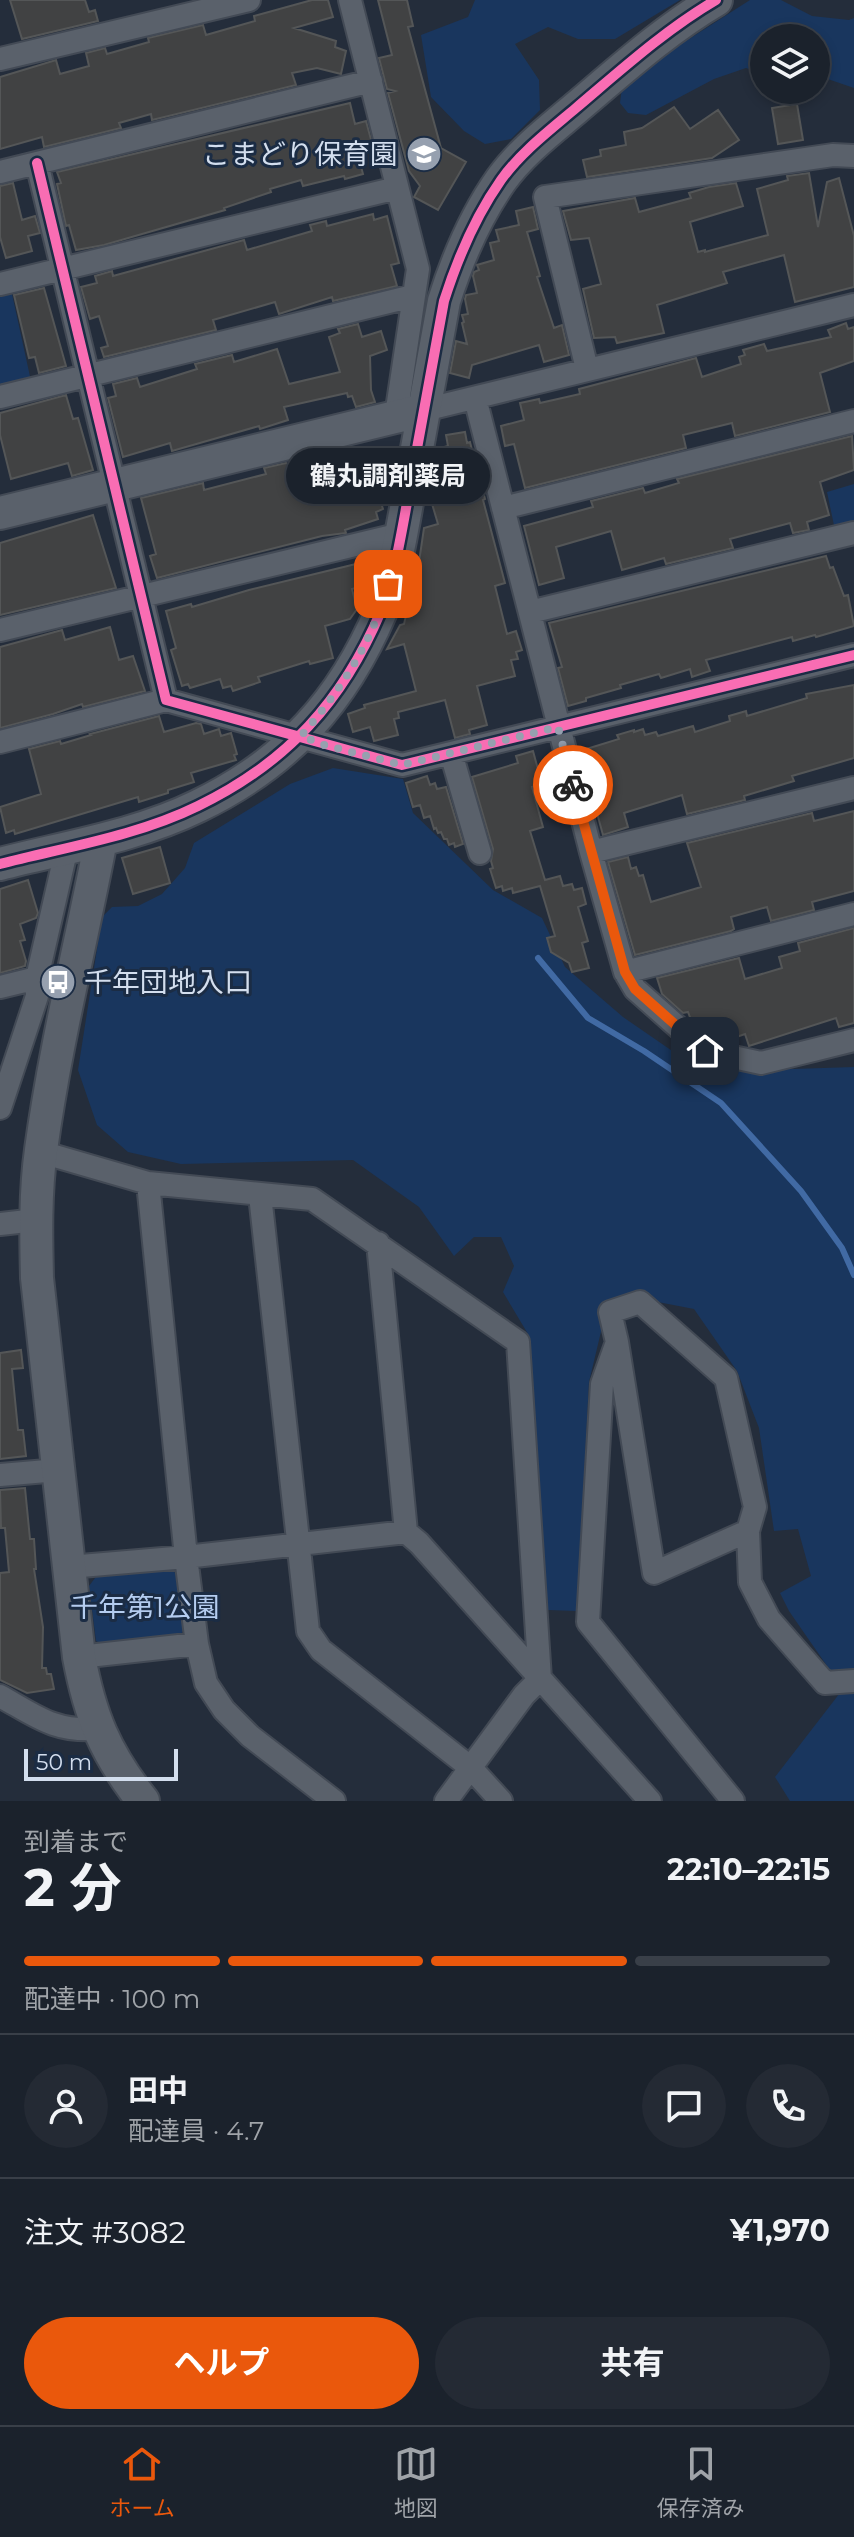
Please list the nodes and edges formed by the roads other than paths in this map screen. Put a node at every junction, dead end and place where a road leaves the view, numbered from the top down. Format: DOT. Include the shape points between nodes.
graph roads {
  1 [pos="249,0"];
  2 [pos="350,0"];
  3 [pos="716,0"];
  4 [pos="0,59"];
  5 [pos="371,81"];
  6 [pos="854,156"];
  7 [pos="37,163"];
  8 [pos="0,172"];
  9 [pos="397,188"];
  10 [pos="62,269"];
  11 [pos="0,284"];
  12 [pos="413,296"];
  13 [pos="854,305"];
  14 [pos="587,369"];
  15 [pos="88,375"];
  16 [pos="0,397"];
  17 [pos="475,398"];
  18 [pos="410,413"];
  19 [pos="854,421"];
  20 [pos="115,484"];
  21 [pos="503,508"];
  22 [pos="0,513"];
  23 [pos="854,533"];
  24 [pos="401,534"];
  25 [pos="141,595"];
  26 [pos="530,612"];
  27 [pos="0,630"];
  28 [pos="854,655"];
  29 [pos="166,700"];
  30 [pos="558,727"];
  31 [pos="301,736"];
  32 [pos="0,742"];
  33 [pos="451,753"];
  34 [pos="854,788"];
  35 [pos="101,840"];
  36 [pos="67,847"];
  37 [pos="591,852"];
  38 [pos="480,853"];
  39 [pos="0,864"];
  40 [pos="854,914"];
  41 [pos="625,972"];
  42 [pos="37,978"];
  43 [pos="0,987"];
  44 [pos="854,1040"];
  45 [pos="0,1108"];
  46 [pos="41,1152"];
  47 [pos="148,1183"];
  48 [pos="260,1195"];
  49 [pos="36,1220"];
  50 [pos="0,1224"];
  51 [pos="378,1243"];
  52 [pos="617,1342"];
  53 [pos="58,1470"];
  54 [pos="0,1475"];
  55 [pos="748,1531"];
  56 [pos="406,1532"];
  57 [pos="298,1543"];
  58 [pos="186,1557"];
  59 [pos="69,1567"];
  60 [pos="197,1644"];
  61 [pos="79,1657"];
  62 [pos="540,1679"];
  63 [pos="854,1681"];
  64 [pos="0,1696"];
  65 [pos="97,1729"];
  66 [pos="471,1768"];
  67 [pos="143,1801"];
  68 [pos="334,1801"];
  69 [pos="446,1801"];
  70 [pos="501,1801"];
  71 [pos="650,1801"];
  72 [pos="733,1801"];
  1 -- 4 [label="street"];
  2 -- 5 [label="street"];
  3 -- 18 [label="street" via="639,55 503,176 456,263"];
  5 -- 7 [label="street"];
  5 -- 9 [label="street"];
  6 -- 14 [label="street" via="545,197"];
  7 -- 8 [label="street"];
  7 -- 10 [label="street"];
  9 -- 10 [label="street"];
  9 -- 12 [label="street" via="418,269"];
  10 -- 11 [label="street"];
  10 -- 15 [label="street"];
  12 -- 15 [label="street"];
  12 -- 18 [label="street"];
  13 -- 14 [label="street"];
  14 -- 17 [label="street"];
  15 -- 16 [label="street"];
  15 -- 20 [label="street"];
  17 -- 18 [label="street"];
  17 -- 21 [label="street"];
  18 -- 20 [label="street"];
  18 -- 24 [label="street"];
  19 -- 21 [label="street"];
  20 -- 22 [label="street"];
  20 -- 25 [label="street"];
  21 -- 26 [label="street"];
  23 -- 26 [label="street"];
  24 -- 25 [label="street"];
  24 -- 31 [label="street" via="382,608 355,665"];
  25 -- 27 [label="street"];
  25 -- 29 [label="street"];
  26 -- 30 [label="street"];
  28 -- 30 [label="street"];
  29 -- 31 [label="street"];
  29 -- 32 [label="street"];
  30 -- 33 [label="street"];
  30 -- 37 [label="street"];
  31 -- 33 [label="street" via="402,765"];
  31 -- 35 [label="street" via="236,786 196,807"];
  33 -- 38 [label="street"];
  34 -- 37 [label="street"];
  35 -- 36 [label="street"];
  35 -- 46 [label="street"];
  36 -- 39 [label="street"];
  36 -- 42 [label="street"];
  37 -- 41 [label="street"];
  40 -- 41 [label="street"];
  41 -- 44 [label="street" via="635,989 705,1051 761,1063"];
  42 -- 43 [label="street"];
  42 -- 45 [label="street" via="37,996"];
  46 -- 47 [label="street"];
  46 -- 49 [label="street"];
  47 -- 48 [label="street"];
  47 -- 58 [label="street"];
  48 -- 51 [label="street" via="312,1199"];
  48 -- 57 [label="street"];
  49 -- 50 [label="street"];
  49 -- 53 [label="street" via="37,1278"];
  51 -- 56 [label="street"];
  51 -- 62 [label="street" via="518,1342"];
  52 -- 55 [label="street" via="610,1312 640,1302 726,1378 755,1507"];
  52 -- 55 [label="street" via="654,1573"];
  52 -- 72 [label="street" via="602,1384 588,1622"];
  53 -- 54 [label="street"];
  53 -- 59 [label="street"];
  55 -- 63 [label="street" via="750,1582 769,1619 825,1683"];
  56 -- 57 [label="street"];
  56 -- 62 [label="street"];
  57 -- 58 [label="street"];
  57 -- 66 [label="street" via="308,1631 321,1650"];
  58 -- 59 [label="street"];
  58 -- 60 [label="street"];
  59 -- 61 [label="street"];
  60 -- 61 [label="street"];
  60 -- 68 [label="street" via="206,1683 224,1710"];
  61 -- 65 [label="street"];
  62 -- 66 [label="street"];
  62 -- 71 [label="street"];
  64 -- 65 [label="street" via="56,1726"];
  65 -- 67 [label="street"];
  66 -- 69 [label="street"];
  66 -- 70 [label="street"];
}
